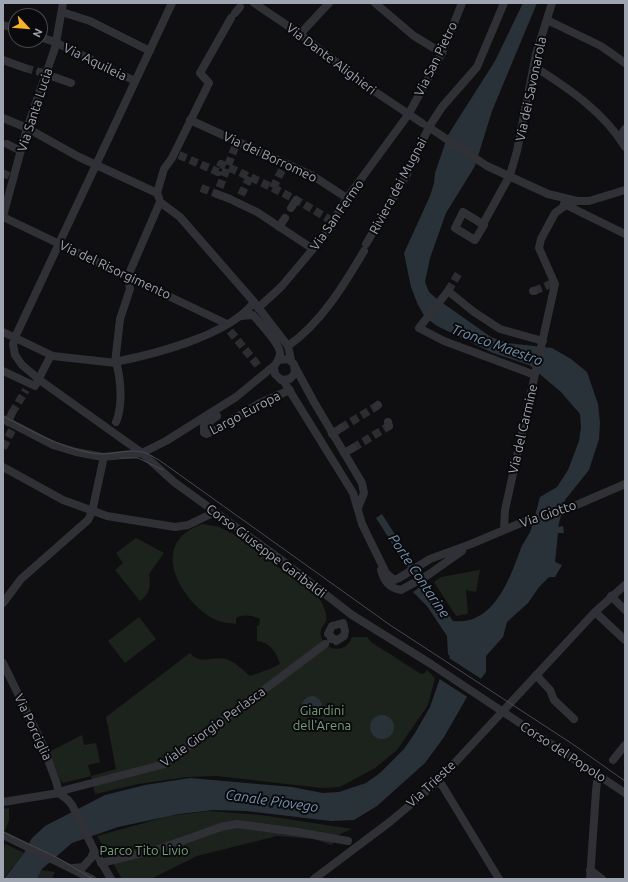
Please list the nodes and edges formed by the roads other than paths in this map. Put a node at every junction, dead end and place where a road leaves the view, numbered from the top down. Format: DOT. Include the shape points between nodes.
graph roads {
  1 [pos="64,3"];
  2 [pos="172,3"];
  3 [pos="254,3"];
  4 [pos="329,3"];
  5 [pos="375,3"];
  6 [pos="462,3"];
  7 [pos="504,3"];
  8 [pos="552,3"];
  9 [pos="62,12"];
  10 [pos="235,13"];
  11 [pos="547,20"];
  12 [pos="301,33"];
  13 [pos="48,39"];
  14 [pos="53,41"];
  15 [pos="150,51"];
  16 [pos="442,53"];
  17 [pos="3,60"];
  18 [pos="625,63"];
  19 [pos="535,67"];
  20 [pos="25,68"];
  21 [pos="43,73"];
  22 [pos="135,81"];
  23 [pos="71,83"];
  24 [pos="408,115"];
  25 [pos="3,118"];
  26 [pos="190,120"];
  27 [pos="428,125"];
  28 [pos="27,128"];
  29 [pos="625,129"];
  30 [pos="620,138"];
  31 [pos="7,144"];
  32 [pos="625,147"];
  33 [pos="21,151"];
  34 [pos="95,163"];
  35 [pos="510,176"];
  36 [pos="625,190"];
  37 [pos="157,193"];
  38 [pos="217,194"];
  39 [pos="548,194"];
  40 [pos="347,198"];
  41 [pos="296,200"];
  42 [pos="596,200"];
  43 [pos="577,201"];
  44 [pos="160,202"];
  45 [pos="566,205"];
  46 [pos="291,208"];
  47 [pos="3,217"];
  48 [pos="590,217"];
  49 [pos="285,218"];
  50 [pos="483,224"];
  51 [pos="279,227"];
  52 [pos="625,234"];
  53 [pos="58,244"];
  54 [pos="313,249"];
  55 [pos="128,276"];
  56 [pos="256,305"];
  57 [pos="238,317"];
  58 [pos="227,327"];
  59 [pos="3,332"];
  60 [pos="16,335"];
  61 [pos="542,343"];
  62 [pos="288,346"];
  63 [pos="52,355"];
  64 [pos="116,362"];
  65 [pos="277,362"];
  66 [pos="293,364"];
  67 [pos="3,371"];
  68 [pos="536,373"];
  69 [pos="39,379"];
  70 [pos="280,379"];
  71 [pos="290,390"];
  72 [pos="236,397"];
  73 [pos="12,413"];
  74 [pos="116,422"];
  75 [pos="10,424"];
  76 [pos="341,428"];
  77 [pos="332,434"];
  78 [pos="353,448"];
  79 [pos="142,453"];
  80 [pos="344,453"];
  81 [pos="103,462"];
  82 [pos="3,467"];
  83 [pos="625,484"];
  84 [pos="358,508"];
  85 [pos="92,512"];
  86 [pos="215,512"];
  87 [pos="504,529"];
  88 [pos="471,544"];
  89 [pos="380,561"];
  90 [pos="625,585"];
  91 [pos="610,596"];
  92 [pos="3,602"];
  93 [pos="625,610"];
  94 [pos="595,612"];
  95 [pos="625,640"];
  96 [pos="325,644"];
  97 [pos="3,663"];
  98 [pos="536,675"];
  99 [pos="502,711"];
  100 [pos="574,719"];
  101 [pos="625,745"];
  102 [pos="613,760"];
  103 [pos="600,776"];
  104 [pos="437,782"];
  105 [pos="62,792"];
  106 [pos="625,793"];
  107 [pos="3,802"];
  108 [pos="3,835"];
  109 [pos="348,841"];
  110 [pos="93,850"];
  111 [pos="101,863"];
  112 [pos="68,866"];
  113 [pos="590,870"];
  114 [pos="92,879"];
  115 [pos="111,879"];
  116 [pos="314,879"];
  117 [pos="499,879"];
  118 [pos="590,879"];
  119 [pos="602,879"];
  1 -- 9 [label="street, Via Santa Lucia"];
  2 -- 15 [label="street"];
  3 -- 12 [label="street, Via Dante Alighieri"];
  4 -- 12 [label="street"];
  5 -- 16 [label="street" via="414,36"];
  6 -- 16 [label="street, Via San Pietro"];
  7 -- 27 [label="street, Riviera dei Mugnai" via="478,67"];
  8 -- 11 [label="street, Via dei Savonarola"];
  9 -- 14 [label="street, Via Santa Lucia"];
  9 -- 15 [label="street" via="90,21"];
  10 -- 26 [label="street" via="200,73 209,83"];
  11 -- 18 [label="street" via="601,46"];
  11 -- 19 [label="street, Via dei Savonarola" via="536,54"];
  12 -- 24 [label="street, Via Dante Alighieri"];
  13 -- 14 [label="street, Via Aquileia"];
  14 -- 21 [label="street, Via Santa Lucia"];
  14 -- 22 [label="street, Via Aquileia"];
  15 -- 22 [label="street"];
  16 -- 24 [label="street, Via San Pietro"];
  17 -- 20 [label="street"];
  19 -- 30 [label="street" via="563,84"];
  19 -- 35 [label="street, Via dei Savonarola"];
  21 -- 23 [label="street"];
  21 -- 28 [label="street, Via Santa Lucia"];
  22 -- 34 [label="street"];
  24 -- 27 [label="street, Via Dante Alighieri"];
  24 -- 40 [label="street, Via San Fermo"];
  25 -- 28 [label="street"];
  26 -- 37 [label="street" via="177,154 164,169"];
  26 -- 40 [label="street, Via dei Borromeo" via="284,165 313,176"];
  27 -- 35 [label="street, Via Dante Alighieri" via="438,135 487,166"];
  27 -- 62 [label="street, Riviera dei Mugnai" via="402,182 343,287 311,326"];
  28 -- 33 [label="street, Via Santa Lucia"];
  28 -- 34 [label="street" via="53,144"];
  29 -- 30 [label="street"];
  30 -- 32 [label="street"];
  31 -- 33 [label="street"];
  33 -- 47 [label="street, Via Santa Lucia" via="11,177"];
  34 -- 37 [label="street"];
  34 -- 53 [label="street"];
  35 -- 39 [label="street, Via Dante Alighieri"];
  35 -- 50 [label="street, Via dei Savonarola"];
  36 -- 42 [label="street"];
  37 -- 44 [label="street"];
  38 -- 51 [label="street" via="236,199"];
  39 -- 43 [label="street"];
  39 -- 45 [label="street"];
  40 -- 54 [label="street, Via San Fermo" via="334,222"];
  41 -- 46 [label="street"];
  42 -- 43 [label="street"];
  42 -- 48 [label="street" via="590,209"];
  43 -- 45 [label="street"];
  44 -- 55 [label="street"];
  44 -- 56 [label="street" via="180,217"];
  45 -- 48 [label="street"];
  45 -- 61 [label="street, Via del Carmine" via="555,213 540,239 539,248 554,283"];
  47 -- 53 [label="street, Via del Risorgimento"];
  48 -- 52 [label="street"];
  49 -- 51 [label="street"];
  50 -- 50 [label="street, Via dei Savonarola" via="463,212 455,228 475,240"];
  51 -- 54 [label="street"];
  53 -- 55 [label="street, Via del Risorgimento"];
  53 -- 60 [label="street"];
  54 -- 56 [label="street, Via San Fermo" via="281,287"];
  55 -- 58 [label="street, Via del Risorgimento"];
  55 -- 64 [label="street" via="130,289 120,319"];
  56 -- 57 [label="street, Via San Fermo"];
  56 -- 62 [label="street"];
  57 -- 58 [label="street, Via San Fermo"];
  57 -- 65 [label="street" via="253,315 280,350"];
  58 -- 64 [label="street, Via San Fermo" via="136,358"];
  59 -- 60 [label="street"];
  60 -- 63 [label="street"];
  60 -- 69 [label="street, Corso Giuseppe Garibaldi" via="13,344 15,356"];
  61 -- 68 [label="street, Via del Carmine"];
  61 -- 68 [label="street" via="500,329 448,291 421,325 444,341"];
  62 -- 66 [label="street"];
  63 -- 64 [label="street, Via San Fermo"];
  63 -- 69 [label="street"];
  64 -- 74 [label="street" via="120,397"];
  65 -- 66 [label="street" via="284,358"];
  65 -- 70 [label="street" via="274,371"];
  65 -- 72 [label="street, Largo Europa" via="262,370 258,380"];
  66 -- 70 [label="street" via="292,377"];
  66 -- 77 [label="street"];
  67 -- 69 [label="street" via="28,387 35,386"];
  68 -- 87 [label="street, Via del Carmine" via="505,510"];
  69 -- 79 [label="street, Corso Giuseppe Garibaldi"];
  70 -- 71 [label="street"];
  70 -- 72 [label="street" via="265,381 243,396"];
  71 -- 72 [label="street, Largo Europa" via="260,402 207,434 204,433 204,426 226,410"];
  71 -- 84 [label="street" via="353,494"];
  72 -- 79 [label="street, Largo Europa"];
  73 -- 75 [label="street"];
  75 -- 79 [label="street" via="53,445 96,457"];
  76 -- 77 [label="street"];
  77 -- 80 [label="street"];
  78 -- 80 [label="street"];
  79 -- 86 [label="street, Corso Giuseppe Garibaldi" via="174,482"];
  80 -- 84 [label="street" via="363,488 364,493"];
  81 -- 85 [label="street"];
  82 -- 85 [label="street" via="63,500"];
  83 -- 87 [label="street, Via Giotto" via="565,510"];
  84 -- 89 [label="street" via="362,524"];
  85 -- 86 [label="street" via="175,527 188,525"];
  85 -- 92 [label="street" via="88,520 21,579"];
  86 -- 99 [label="street, Corso Giuseppe Garibaldi" via="280,558 352,615"];
  87 -- 88 [label="street, Via Giotto"];
  88 -- 89 [label="street, Via Giotto" via="430,559 394,580 390,578"];
  88 -- 89 [label="street, Via Giotto" via="426,576 401,590 390,587 383,577"];
  90 -- 91 [label="street, Via Trieste"];
  91 -- 93 [label="street"];
  91 -- 94 [label="street, Via Trieste"];
  94 -- 95 [label="street"];
  94 -- 98 [label="street, Via Trieste"];
  96 -- 105 [label="street, Viale Giorgio Perlasca" via="165,764"];
  97 -- 105 [label="street, Via Porciglia" via="41,741"];
  98 -- 99 [label="street, Via Trieste"];
  98 -- 100 [label="street" via="550,690 554,700"];
  99 -- 103 [label="street, Corso del Popolo"];
  99 -- 104 [label="street, Via Trieste"];
  101 -- 102 [label="street"];
  103 -- 106 [label="street, Corso del Popolo"];
  103 -- 113 [label="street" via="596,791"];
  104 -- 116 [label="street, Via Trieste" via="391,821"];
  104 -- 117 [label="street" via="442,785"];
  105 -- 107 [label="street, Viale Giorgio Perlasca"];
  105 -- 110 [label="street" via="72,805"];
  108 -- 112 [label="street"];
  109 -- 111 [label="street" via="237,824"];
  110 -- 111 [label="street"];
  110 -- 112 [label="street" via="91,858 83,867 77,869"];
  111 -- 115 [label="street"];
  112 -- 114 [label="street"];
  113 -- 118 [label="street"];
  113 -- 119 [label="street"];
}
